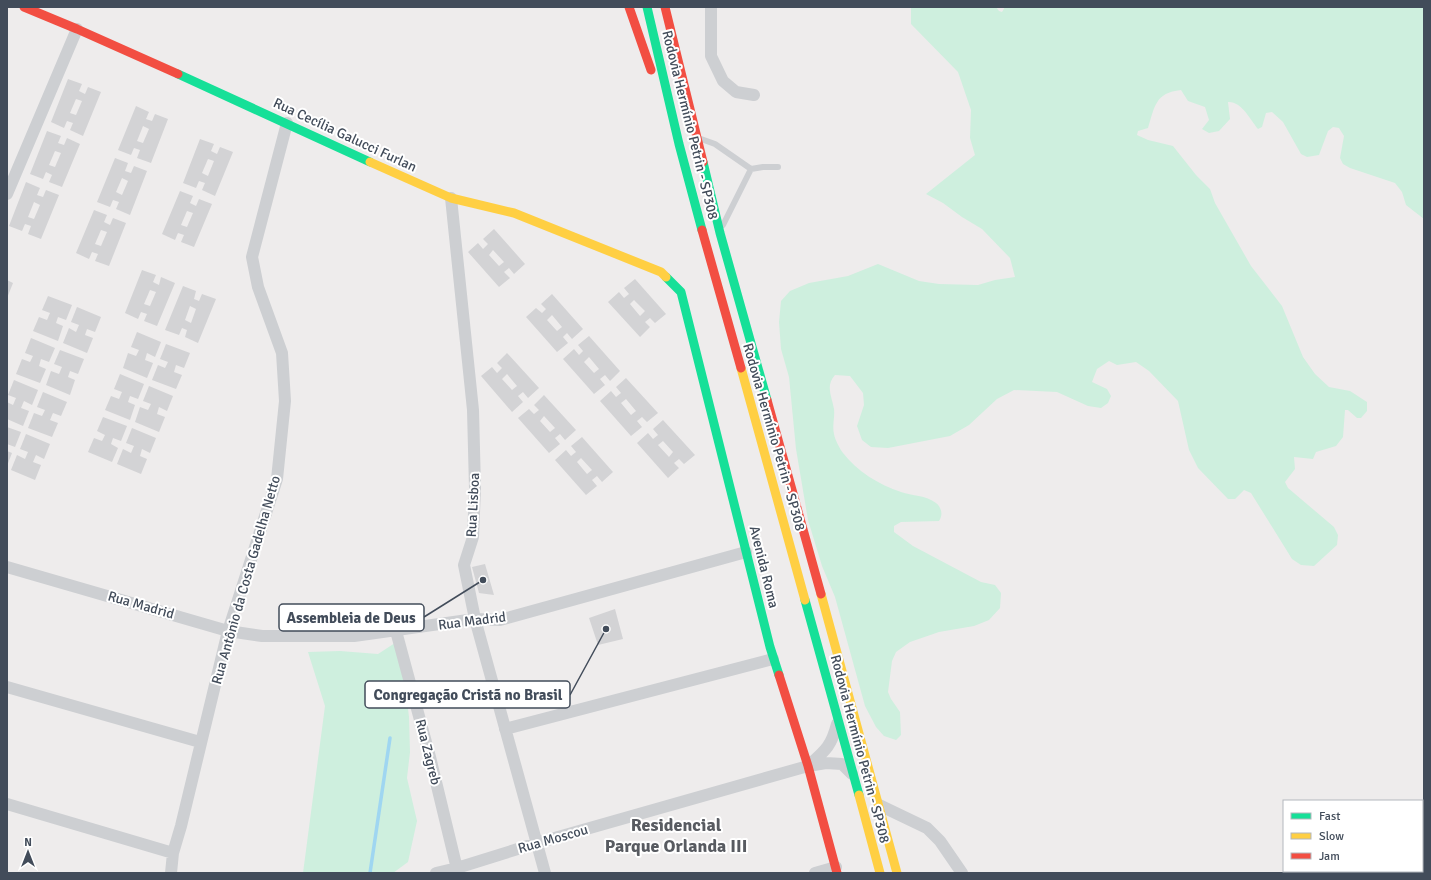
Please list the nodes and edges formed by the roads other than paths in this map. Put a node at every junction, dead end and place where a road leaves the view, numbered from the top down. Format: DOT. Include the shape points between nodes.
graph roads {
  1 [pos="24,7"];
  2 [pos="629,7"];
  3 [pos="647,7"];
  4 [pos="665,7"];
  5 [pos="711,7"];
  6 [pos="77,29"];
  7 [pos="680,29"];
  8 [pos="754,95"];
  9 [pos="287,123"];
  10 [pos="693,125"];
  11 [pos="696,137"];
  12 [pos="679,144"];
  13 [pos="778,167"];
  14 [pos="751,169"];
  15 [pos="7,194"];
  16 [pos="451,198"];
  17 [pos="720,233"];
  18 [pos="661,272"];
  19 [pos="746,552"];
  20 [pos="7,567"];
  21 [pos="475,619"];
  22 [pos="228,631"];
  23 [pos="396,631"];
  24 [pos="773,659"];
  25 [pos="7,687"];
  26 [pos="838,721"];
  27 [pos="505,729"];
  28 [pos="200,742"];
  29 [pos="808,766"];
  30 [pos="852,774"];
  31 [pos="7,804"];
  32 [pos="879,805"];
  33 [pos="537,843"];
  34 [pos="173,853"];
  35 [pos="837,870"];
  36 [pos="458,871"];
  37 [pos="171,873"];
  38 [pos="436,873"];
  39 [pos="545,873"];
  40 [pos="815,873"];
  41 [pos="880,873"];
  42 [pos="897,873"];
  43 [pos="962,873"];
  1 -- 6 [label="main road, Rua Cecília Galucci Furlan"];
  2 -- 12 [label="main road"];
  3 -- 12 [label="main road, Rodovia Hermínio Petrin - SP308"];
  4 -- 10 [label="main road"];
  5 -- 8 [label="street" via="711,56 723,81 736,92"];
  6 -- 9 [label="main road, Rua Cecília Galucci Furlan"];
  6 -- 15 [label="street"];
  7 -- 10 [label="main road"];
  9 -- 16 [label="main road, Rua Cecília Galucci Furlan"];
  9 -- 22 [label="street, Rua Antônio da Costa Gadelha Netto" via="252,257 258,286 282,353 285,401 277,479"];
  10 -- 11 [label="main road"];
  11 -- 14 [label="lane" via="715,144"];
  11 -- 17 [label="main road"];
  12 -- 26 [label="main road, Rodovia Hermínio Petrin - SP308"];
  13 -- 14 [label="lane"];
  14 -- 17 [label="lane"];
  16 -- 18 [label="main road, Rua Cecília Galucci Furlan" via="514,213"];
  16 -- 21 [label="street, Rua Lisboa" via="473,410 473,537 464,565"];
  17 -- 32 [label="main road"];
  18 -- 19 [label="main road, Avenida Roma" via="681,292"];
  19 -- 21 [label="street, Rua Madrid" via="500,620"];
  19 -- 24 [label="main road, Avenida Roma"];
  20 -- 22 [label="street, Rua Madrid"];
  21 -- 23 [label="street, Rua Madrid"];
  21 -- 27 [label="street, Rua Lisboa"];
  22 -- 23 [label="street, Rua Madrid" via="262,636 354,636"];
  22 -- 28 [label="street, Rua Antônio da Costa Gadelha Netto"];
  23 -- 36 [label="street, Rua Zagreb"];
  24 -- 27 [label="street"];
  24 -- 29 [label="main road, Avenida Roma"];
  25 -- 28 [label="street"];
  26 -- 29 [label="street" via="833,739 826,750"];
  26 -- 30 [label="main road, Rodovia Hermínio Petrin - SP308"];
  27 -- 33 [label="street, Rua Lisboa"];
  28 -- 34 [label="street, Rua Antônio da Costa Gadelha Netto"];
  29 -- 30 [label="street, Rua Moscou" via="842,764"];
  29 -- 33 [label="street, Rua Moscou"];
  29 -- 35 [label="main road, Avenida Roma"];
  30 -- 41 [label="main road, Rodovia Hermínio Petrin - SP308"];
  31 -- 34 [label="street"];
  32 -- 42 [label="main road"];
  32 -- 43 [label="street" via="927,828 940,841"];
  33 -- 36 [label="street, Rua Moscou"];
  33 -- 39 [label="street, Rua Lisboa"];
  34 -- 37 [label="street, Rua Antônio da Costa Gadelha Netto"];
  35 -- 40 [label="street"];
  36 -- 38 [label="street, Rua Moscou"];
}
